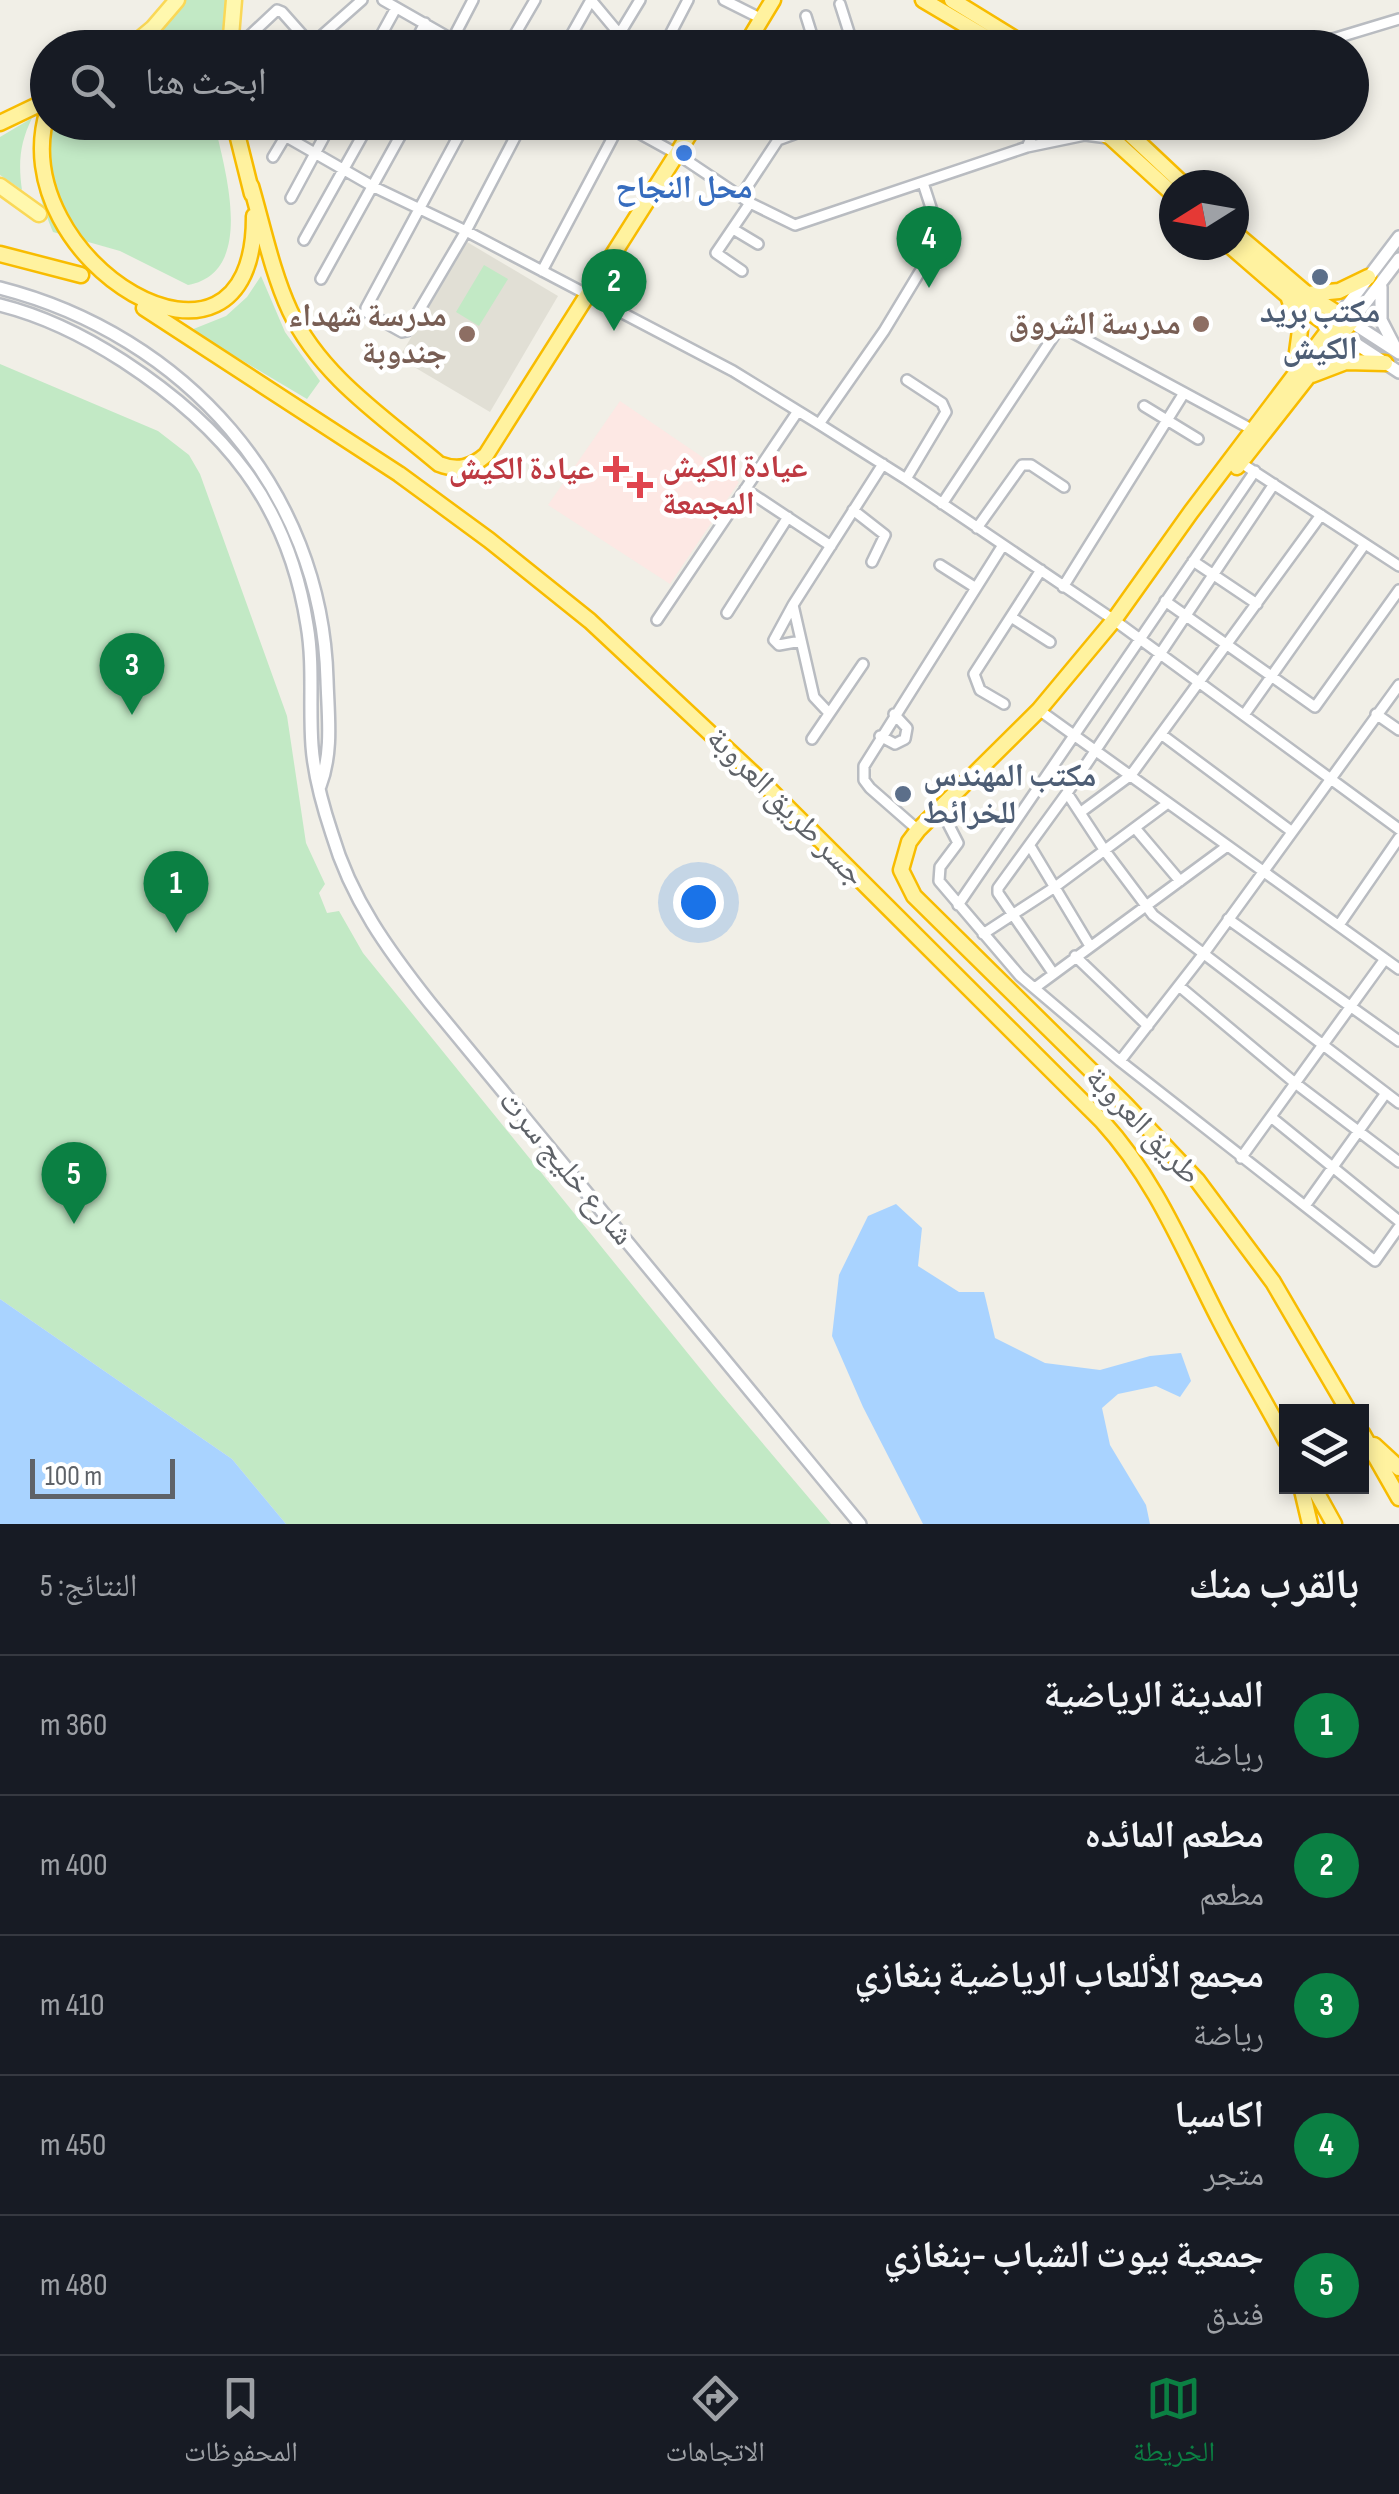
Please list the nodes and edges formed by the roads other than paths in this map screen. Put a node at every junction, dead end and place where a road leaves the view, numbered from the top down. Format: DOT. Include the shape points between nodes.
graph roads {
  1 [pos="177,0"];
  2 [pos="234,0"];
  3 [pos="362,0"];
  4 [pos="383,0"];
  5 [pos="473,0"];
  6 [pos="535,0"];
  7 [pos="640,0"];
  8 [pos="688,0"];
  9 [pos="724,0"];
  10 [pos="774,0"];
  11 [pos="922,0"];
  12 [pos="952,0"];
  13 [pos="840,4"];
  14 [pos="396,8"];
  15 [pos="806,16"];
  16 [pos="762,19"];
  17 [pos="1399,19"];
  18 [pos="426,23"];
  19 [pos="150,30"];
  20 [pos="232,30"];
  21 [pos="256,30"];
  22 [pos="297,30"];
  23 [pos="329,30"];
  24 [pos="384,30"];
  25 [pos="422,30"];
  26 [pos="434,30"];
  27 [pos="457,30"];
  28 [pos="518,30"];
  29 [pos="574,30"];
  30 [pos="617,30"];
  31 [pos="622,30"];
  32 [pos="672,30"];
  33 [pos="755,30"];
  34 [pos="810,30"];
  35 [pos="848,30"];
  36 [pos="965,30"];
  37 [pos="1001,30"];
  38 [pos="1363,30"];
  39 [pos="30,109"];
  40 [pos="0,123"];
  41 [pos="32,140"];
  42 [pos="240,140"];
  43 [pos="283,140"];
  44 [pos="292,140"];
  45 [pos="322,140"];
  46 [pos="360,140"];
  47 [pos="398,140"];
  48 [pos="456,140"];
  49 [pos="514,140"];
  50 [pos="611,140"];
  51 [pos="652,140"];
  52 [pos="686,140"];
  53 [pos="778,140"];
  54 [pos="1031,140"];
  55 [pos="1063,140"];
  56 [pos="1113,140"];
  57 [pos="1136,140"];
  58 [pos="1027,148"];
  59 [pos="314,153"];
  60 [pos="28,154"];
  61 [pos="678,154"];
  62 [pos="274,157"];
  63 [pos="344,168"];
  64 [pos="1168,170"];
  65 [pos="1159,181"];
  66 [pos="923,183"];
  67 [pos="29,184"];
  68 [pos="0,186"];
  69 [pos="252,186"];
  70 [pos="374,186"];
  71 [pos="291,198"];
  72 [pos="746,199"];
  73 [pos="420,208"];
  74 [pos="41,220"];
  75 [pos="733,229"];
  76 [pos="466,230"];
  77 [pos="1399,237"];
  78 [pos="304,240"];
  79 [pos="758,244"];
  80 [pos="1249,245"];
  81 [pos="0,254"];
  82 [pos="63,255"];
  83 [pos="1399,258"];
  84 [pos="1246,260"];
  85 [pos="542,271"];
  86 [pos="742,271"];
  87 [pos="85,276"];
  88 [pos="321,279"];
  89 [pos="1375,279"];
  90 [pos="0,288"];
  91 [pos="587,294"];
  92 [pos="1306,294"];
  93 [pos="1288,296"];
  94 [pos="0,305"];
  95 [pos="144,308"];
  96 [pos="1341,325"];
  97 [pos="1399,353"];
  98 [pos="1384,364"];
  99 [pos="1399,372"];
  100 [pos="1290,378"];
  101 [pos="1307,378"];
  102 [pos="908,380"];
  103 [pos="1184,393"];
  104 [pos="1144,406"];
  105 [pos="798,411"];
  106 [pos="1168,420"];
  107 [pos="820,424"];
  108 [pos="1253,430"];
  109 [pos="1198,439"];
  110 [pos="1237,460"];
  111 [pos="883,464"];
  112 [pos="1255,472"];
  113 [pos="906,479"];
  114 [pos="1274,484"];
  115 [pos="1064,487"];
  116 [pos="745,489"];
  117 [pos="942,504"];
  118 [pos="854,510"];
  119 [pos="1321,515"];
  120 [pos="788,518"];
  121 [pos="978,528"];
  122 [pos="1365,544"];
  123 [pos="1003,545"];
  124 [pos="831,546"];
  125 [pos="1193,561"];
  126 [pos="872,562"];
  127 [pos="940,565"];
  128 [pos="1399,566"];
  129 [pos="1040,570"];
  130 [pos="1213,574"];
  131 [pos="1063,587"];
  132 [pos="976,588"];
  133 [pos="1399,590"];
  134 [pos="1165,601"];
  135 [pos="1257,604"];
  136 [pos="793,605"];
  137 [pos="728,613"];
  138 [pos="1185,614"];
  139 [pos="1011,617"];
  140 [pos="658,620"];
  141 [pos="1114,620"];
  142 [pos="1139,638"];
  143 [pos="801,641"];
  144 [pos="1050,642"];
  145 [pos="1228,644"];
  146 [pos="1160,654"];
  147 [pos="863,664"];
  148 [pos="1271,676"];
  149 [pos="1199,682"];
  150 [pos="1399,685"];
  151 [pos="1004,704"];
  152 [pos="1039,710"];
  153 [pos="829,713"];
  154 [pos="894,714"];
  155 [pos="1376,714"];
  156 [pos="1244,715"];
  157 [pos="1399,730"];
  158 [pos="1161,734"];
  159 [pos="1072,735"];
  160 [pos="880,736"];
  161 [pos="812,739"];
  162 [pos="1094,750"];
  163 [pos="1130,774"];
  164 [pos="1330,778"];
  165 [pos="320,786"];
  166 [pos="1067,793"];
  167 [pos="1168,803"];
  168 [pos="940,808"];
  169 [pos="1081,812"];
  170 [pos="1136,828"];
  171 [pos="1399,828"];
  172 [pos="918,830"];
  173 [pos="1292,831"];
  174 [pos="1399,838"];
  175 [pos="1030,846"];
  176 [pos="1226,848"];
  177 [pos="1105,851"];
  178 [pos="1262,871"];
  179 [pos="1180,881"];
  180 [pos="1055,888"];
  181 [pos="958,905"];
  182 [pos="1144,906"];
  183 [pos="1012,915"];
  184 [pos="1228,920"];
  185 [pos="1339,926"];
  186 [pos="984,934"];
  187 [pos="1090,946"];
  188 [pos="1205,952"];
  189 [pos="1075,956"];
  190 [pos="1385,959"];
  191 [pos="1399,969"];
  192 [pos="1053,973"];
  193 [pos="1179,986"];
  194 [pos="1036,988"];
  195 [pos="1350,1007"];
  196 [pos="1148,1026"];
  197 [pos="1399,1041"];
  198 [pos="1323,1044"];
  199 [pos="1120,1061"];
  200 [pos="1295,1083"];
  201 [pos="1386,1093"];
  202 [pos="1399,1103"];
  203 [pos="1270,1117"];
  204 [pos="1360,1132"];
  205 [pos="1241,1158"];
  206 [pos="1399,1162"];
  207 [pos="1334,1166"];
  208 [pos="1305,1206"];
  209 [pos="1399,1224"];
  210 [pos="1344,1404"];
  211 [pos="1279,1428"];
  212 [pos="1369,1439"];
  213 [pos="1369,1444"];
  214 [pos="1399,1468"];
  215 [pos="1303,1494"];
  216 [pos="1317,1494"];
  217 [pos="1399,1498"];
  218 [pos="860,1524"];
  219 [pos="1310,1524"];
  220 [pos="1334,1524"];
  1 -- 19 [label="main road"];
  2 -- 20 [label="main road"];
  3 -- 23 [label="street"];
  4 -- 14 [label="street"];
  5 -- 27 [label="street"];
  6 -- 28 [label="street"];
  7 -- 31 [label="street"];
  8 -- 32 [label="street"];
  9 -- 16 [label="street"];
  10 -- 16 [label="highway"];
  11 -- 36 [label="highway"];
  12 -- 37 [label="highway"];
  13 -- 35 [label="street"];
  14 -- 18 [label="street"];
  14 -- 24 [label="street"];
  15 -- 34 [label="street"];
  16 -- 33 [label="highway"];
  17 -- 38 [label="street"];
  18 -- 25 [label="street"];
  18 -- 26 [label="street"];
  21 -- 22 [label="street" via="276,10"];
  29 -- 30 [label="street" via="591,0"];
  39 -- 40 [label="highway"];
  41 -- 60 [label="highway"];
  42 -- 69 [label="highway"];
  43 -- 62 [label="street"];
  44 -- 59 [label="street"];
  45 -- 59 [label="street"];
  46 -- 63 [label="street"];
  47 -- 70 [label="street"];
  48 -- 73 [label="street"];
  49 -- 76 [label="street"];
  50 -- 85 [label="street"];
  51 -- 61 [label="street"];
  52 -- 61 [label="highway"];
  53 -- 72 [label="street"];
  54 -- 58 [label="street"];
  55 -- 58 [label="street"];
  56 -- 65 [label="highway"];
  57 -- 64 [label="highway"];
  58 -- 66 [label="street"];
  59 -- 63 [label="street"];
  59 -- 71 [label="street"];
  61 -- 72 [label="street"];
  61 -- 91 [label="highway"];
  63 -- 70 [label="street"];
  63 -- 78 [label="street"];
  66 -- 72 [label="street" via="802,225"];
  66 -- 107 [label="street" via="938,229 936,245"];
  67 -- 74 [label="highway"];
  68 -- 74 [label="main road"];
  69 -- 91 [label="highway" via="284,298 307,340 326,366 439,464 459,468 486,455"];
  69 -- 95 [label="highway" via="254,242 232,288 196,308"];
  70 -- 73 [label="street"];
  70 -- 88 [label="street"];
  72 -- 75 [label="street"];
  73 -- 76 [label="street"];
  73 -- 76 [label="street" via="366,308 402,332"];
  75 -- 79 [label="street"];
  75 -- 86 [label="street" via="716,252"];
  76 -- 85 [label="street"];
  77 -- 89 [label="main road"];
  80 -- 92 [label="highway"];
  81 -- 87 [label="highway"];
  82 -- 87 [label="highway"];
  83 -- 89 [label="main road"];
  84 -- 93 [label="highway"];
  85 -- 91 [label="street"];
  87 -- 95 [label="highway, جسر طريق العروبة"];
  89 -- 92 [label="highway"];
  89 -- 96 [label="main road"];
  89 -- 97 [label="main road" via="1382,320"];
  90 -- 165 [label="main road, شارع خليج سرت" via="79,317 149,357 205,402 267,477 298,533 324,628 328,750"];
  91 -- 105 [label="street"];
  92 -- 96 [label="highway"];
  93 -- 96 [label="highway"];
  93 -- 100 [label="highway" via="1300,330"];
  94 -- 165 [label="main road, شارع خليج سرت" via="74,333 158,384 203,420 244,467 274,518 298,580 310,643 311,740"];
  95 -- 211 [label="highway, جسر طريق العروبة" via="489,540 590,621 758,778 1130,1154 1165,1206"];
  96 -- 97 [label="main road"];
  96 -- 98 [label="main road"];
  96 -- 100 [label="highway"];
  96 -- 101 [label="highway"];
  98 -- 99 [label="main road"];
  98 -- 101 [label="highway" via="1346,362"];
  100 -- 108 [label="highway"];
  101 -- 110 [label="highway"];
  102 -- 113 [label="street" via="946,412"];
  103 -- 106 [label="street"];
  103 -- 108 [label="street"];
  103 -- 117 [label="street" via="1057,330"];
  104 -- 106 [label="street"];
  105 -- 107 [label="street"];
  105 -- 116 [label="street"];
  106 -- 109 [label="street"];
  106 -- 131 [label="street"];
  107 -- 111 [label="street"];
  108 -- 110 [label="highway"];
  110 -- 112 [label="street"];
  110 -- 141 [label="highway"];
  111 -- 113 [label="street"];
  111 -- 118 [label="street"];
  112 -- 114 [label="street"];
  112 -- 125 [label="street"];
  113 -- 117 [label="street"];
  114 -- 119 [label="street"];
  114 -- 130 [label="street"];
  115 -- 121 [label="street" via="1022,465"];
  116 -- 120 [label="street"];
  116 -- 140 [label="street"];
  117 -- 121 [label="street"];
  118 -- 124 [label="street"];
  118 -- 126 [label="street" via="886,534"];
  119 -- 122 [label="street"];
  119 -- 135 [label="street"];
  120 -- 124 [label="street"];
  120 -- 137 [label="street"];
  121 -- 123 [label="street"];
  122 -- 128 [label="street"];
  122 -- 148 [label="street"];
  123 -- 129 [label="street"];
  123 -- 132 [label="street"];
  124 -- 136 [label="street"];
  125 -- 130 [label="street"];
  125 -- 134 [label="street"];
  127 -- 132 [label="street"];
  129 -- 131 [label="street"];
  129 -- 139 [label="street"];
  130 -- 135 [label="street"];
  130 -- 138 [label="street"];
  131 -- 141 [label="street"];
  132 -- 154 [label="street"];
  133 -- 148 [label="street" via="1314,707"];
  134 -- 138 [label="street"];
  134 -- 142 [label="street"];
  135 -- 145 [label="street"];
  136 -- 143 [label="street"];
  136 -- 143 [label="street" via="774,640"];
  138 -- 145 [label="street"];
  138 -- 146 [label="street"];
  139 -- 144 [label="street"];
  139 -- 151 [label="street" via="974,679"];
  141 -- 142 [label="street"];
  141 -- 152 [label="highway"];
  142 -- 146 [label="street"];
  142 -- 159 [label="street"];
  143 -- 153 [label="street" via="814,697"];
  145 -- 148 [label="street"];
  145 -- 149 [label="street"];
  146 -- 149 [label="street"];
  146 -- 162 [label="street"];
  147 -- 153 [label="street"];
  148 -- 156 [label="street"];
  149 -- 156 [label="street"];
  149 -- 158 [label="street"];
  150 -- 155 [label="street"];
  152 -- 159 [label="street"];
  152 -- 168 [label="highway"];
  153 -- 161 [label="street"];
  154 -- 160 [label="street"];
  154 -- 160 [label="street" via="908,728 905,739 896,744"];
  155 -- 157 [label="street"];
  155 -- 164 [label="street"];
  156 -- 164 [label="street"];
  158 -- 163 [label="street"];
  158 -- 173 [label="street"];
  159 -- 162 [label="street"];
  159 -- 181 [label="street"];
  160 -- 172 [label="street" via="864,780"];
  162 -- 163 [label="street"];
  162 -- 166 [label="street"];
  163 -- 167 [label="street"];
  163 -- 169 [label="street"];
  164 -- 171 [label="street"];
  164 -- 173 [label="street"];
  165 -- 218 [label="main road, شارع خليج سرت" via="353,893 390,952"];
  166 -- 169 [label="street"];
  166 -- 175 [label="street"];
  167 -- 170 [label="street"];
  167 -- 176 [label="street"];
  168 -- 172 [label="highway"];
  168 -- 181 [label="street" via="958,843 938,876"];
  169 -- 177 [label="street"];
  170 -- 177 [label="street"];
  170 -- 179 [label="street"];
  172 -- 210 [label="highway, طريق العروبة" via="902,870 914,896 1126,1104 1217,1204 1273,1282"];
  173 -- 178 [label="street"];
  174 -- 185 [label="street"];
  175 -- 180 [label="street"];
  175 -- 183 [label="street" via="998,890"];
  176 -- 178 [label="street"];
  176 -- 179 [label="street"];
  177 -- 180 [label="street"];
  177 -- 182 [label="street"];
  178 -- 184 [label="street"];
  178 -- 185 [label="street"];
  179 -- 182 [label="street"];
  180 -- 183 [label="street"];
  180 -- 187 [label="street"];
  181 -- 186 [label="street"];
  182 -- 187 [label="street"];
  182 -- 188 [label="street"];
  183 -- 186 [label="street"];
  183 -- 192 [label="street"];
  184 -- 188 [label="street"];
  184 -- 195 [label="street"];
  185 -- 190 [label="street"];
  186 -- 194 [label="street"];
  187 -- 189 [label="street"];
  188 -- 193 [label="street"];
  188 -- 198 [label="street"];
  189 -- 192 [label="street"];
  189 -- 196 [label="street"];
  190 -- 191 [label="street"];
  190 -- 195 [label="street"];
  192 -- 194 [label="street"];
  193 -- 196 [label="street"];
  193 -- 200 [label="street"];
  194 -- 199 [label="street"];
  195 -- 197 [label="street"];
  195 -- 198 [label="street"];
  196 -- 199 [label="street"];
  198 -- 200 [label="street"];
  198 -- 201 [label="street"];
  199 -- 205 [label="street"];
  200 -- 203 [label="street"];
  200 -- 204 [label="street"];
  201 -- 202 [label="street"];
  201 -- 204 [label="street"];
  203 -- 205 [label="street"];
  203 -- 207 [label="street"];
  204 -- 206 [label="street"];
  204 -- 207 [label="street"];
  205 -- 208 [label="street"];
  207 -- 208 [label="street"];
  207 -- 209 [label="street"];
  208 -- 209 [label="street" via="1375,1260"];
  212 -- 214 [label="highway"];
  213 -- 217 [label="highway"];
  215 -- 219 [label="highway"];
  216 -- 220 [label="highway"];
}
